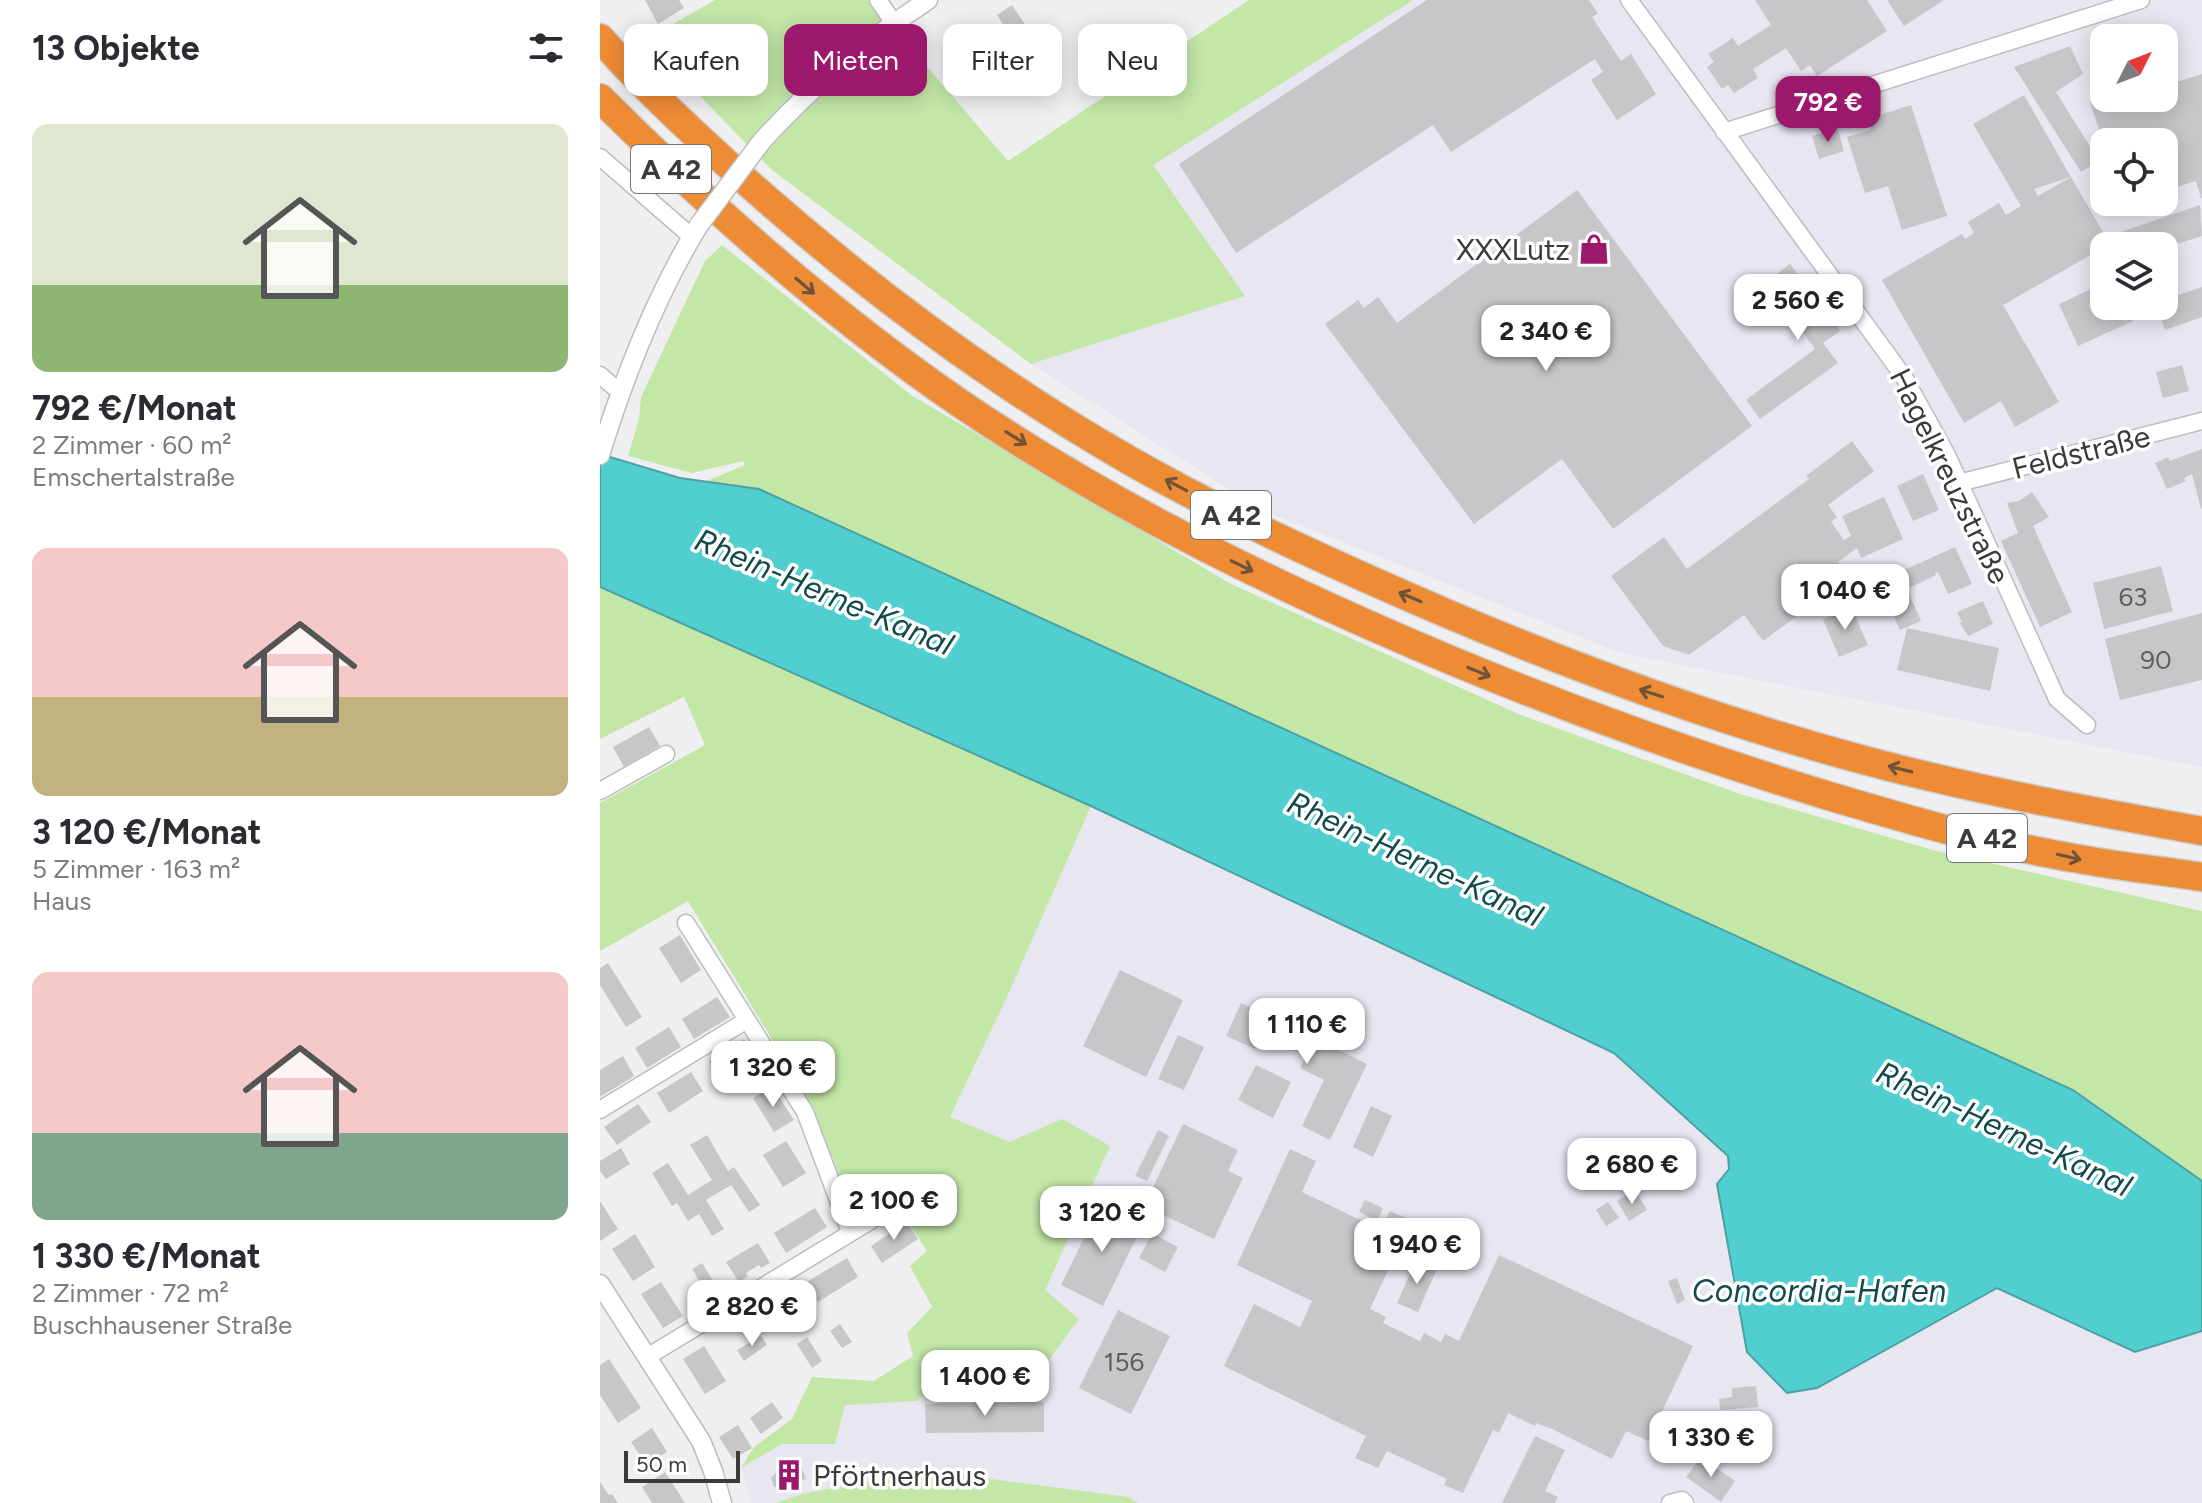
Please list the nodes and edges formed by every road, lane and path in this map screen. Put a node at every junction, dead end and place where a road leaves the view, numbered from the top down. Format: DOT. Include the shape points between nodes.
graph roads {
  1 [pos="878,0"];
  2 [pos="928,0"];
  3 [pos="1629,0"];
  4 [pos="2141,0"];
  5 [pos="894,23"];
  6 [pos="600,38"];
  7 [pos="600,98"];
  8 [pos="1724,132"];
  9 [pos="600,157"];
  10 [pos="695,231"];
  11 [pos="600,375"];
  12 [pos="620,392"];
  13 [pos="2202,421"];
  14 [pos="601,451"];
  15 [pos="1959,483"];
  16 [pos="2087,725"];
  17 [pos="666,754"];
  18 [pos="600,791"];
  19 [pos="2202,831"];
  20 [pos="2202,877"];
  21 [pos="686,923"];
  22 [pos="747,1020"];
  23 [pos="600,1110"];
  24 [pos="895,1206"];
  25 [pos="850,1232"];
  26 [pos="600,1284"];
  27 [pos="647,1357"];
  28 [pos="722,1503"];
  1 -- 5 [label="street"];
  2 -- 5 [label="street"];
  3 -- 8 [label="street, Hagelkreuzstraße"];
  4 -- 8 [label="street"];
  5 -- 10 [label="street, bridge" via="775,126"];
  19 -- 6 [label="highway, A 42, one-way" via="1976,788 1738,721 1502,637 1252,526 1125,458 988,371 857,274 702,141"];
  7 -- 20 [label="highway, A 42, one-way" via="745,236 827,305 961,404 1103,493 1233,563 1495,679 1777,780 1918,823 2082,860"];
  8 -- 15 [label="street, Hagelkreuzstraße" via="1894,361"];
  9 -- 10 [label="street"];
  10 -- 12 [label="street" via="651,315"];
  11 -- 12 [label="street"];
  12 -- 14 [label="street"];
  13 -- 15 [label="street, Feldstraße"];
  15 -- 16 [label="street, Hagelkreuzstraße" via="2057,699"];
  17 -- 18 [label="street"];
  21 -- 22 [label="street"];
  22 -- 23 [label="street"];
  22 -- 25 [label="street" via="805,1112"];
  24 -- 25 [label="street"];
  25 -- 27 [label="street"];
  26 -- 27 [label="street"];
  27 -- 28 [label="street" via="701,1441"];
}
